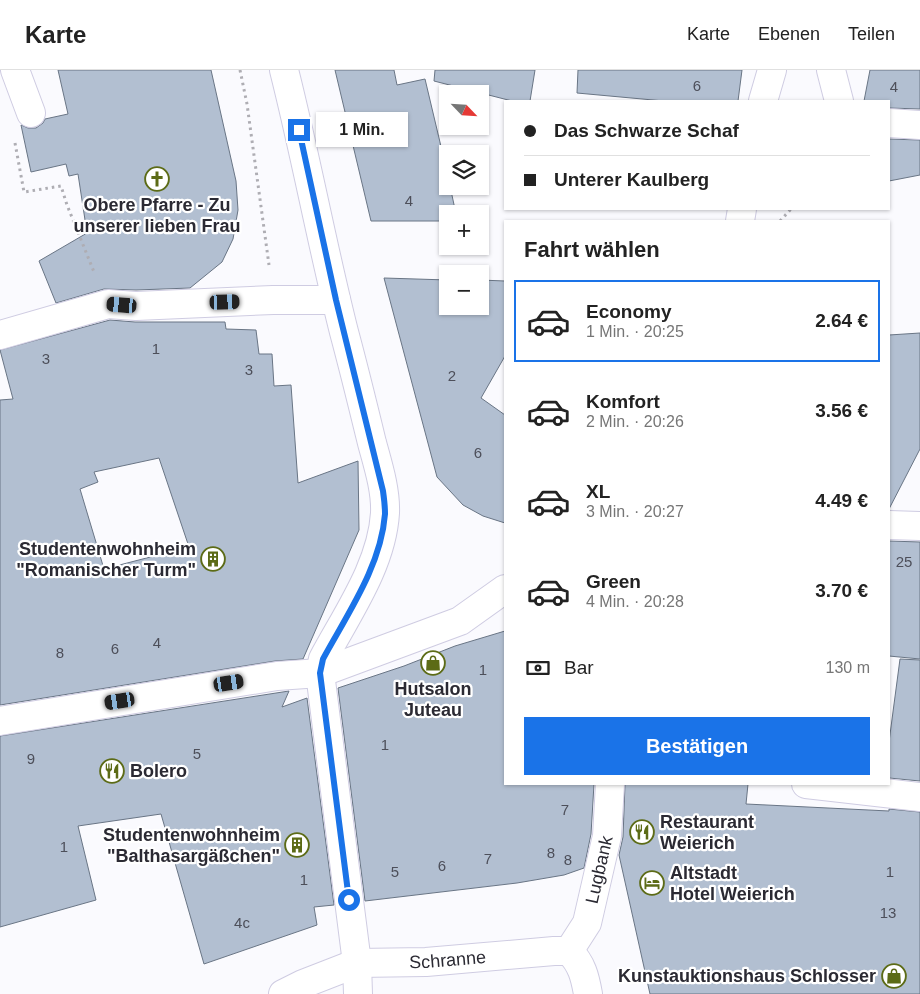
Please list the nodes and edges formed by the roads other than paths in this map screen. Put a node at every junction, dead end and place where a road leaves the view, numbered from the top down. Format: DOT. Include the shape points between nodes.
graph roads {
  1 [pos="15,70"];
  2 [pos="284,70"];
  3 [pos="772,70"];
  4 [pos="831,70"];
  5 [pos="763,100"];
  6 [pos="839,100"];
  7 [pos="30,113"];
  8 [pos="890,123"];
  9 [pos="920,125"];
  10 [pos="336,300"];
  11 [pos="0,335"];
  12 [pos="890,525"];
  13 [pos="920,526"];
  14 [pos="504,590"];
  15 [pos="320,673"];
  16 [pos="0,721"];
  17 [pos="610,785"];
  18 [pos="815,785"];
  19 [pos="920,797"];
  20 [pos="569,951"];
  21 [pos="356,963"];
  22 [pos="283,994"];
  23 [pos="358,994"];
  24 [pos="588,994"];
  1 -- 7 [label="street"];
  2 -- 10 [label="street"];
  3 -- 5 [label="street"];
  4 -- 6 [label="street"];
  8 -- 9 [label="street"];
  10 -- 11 [label="street" via="108,304"];
  10 -- 15 [label="street" via="376,460 385,512 382,536 372,566 323,659"];
  12 -- 13 [label="street"];
  14 -- 15 [label="street" via="460,622"];
  15 -- 16 [label="street" via="277,676"];
  15 -- 21 [label="street"];
  17 -- 20 [label="street, Lugbank" via="606,836 587,922"];
  18 -- 19 [label="street"];
  20 -- 21 [label="street, Schranne" via="426,962"];
  20 -- 24 [label="street" via="584,972"];
  21 -- 22 [label="street, Schranne"];
  21 -- 23 [label="street"];
}
